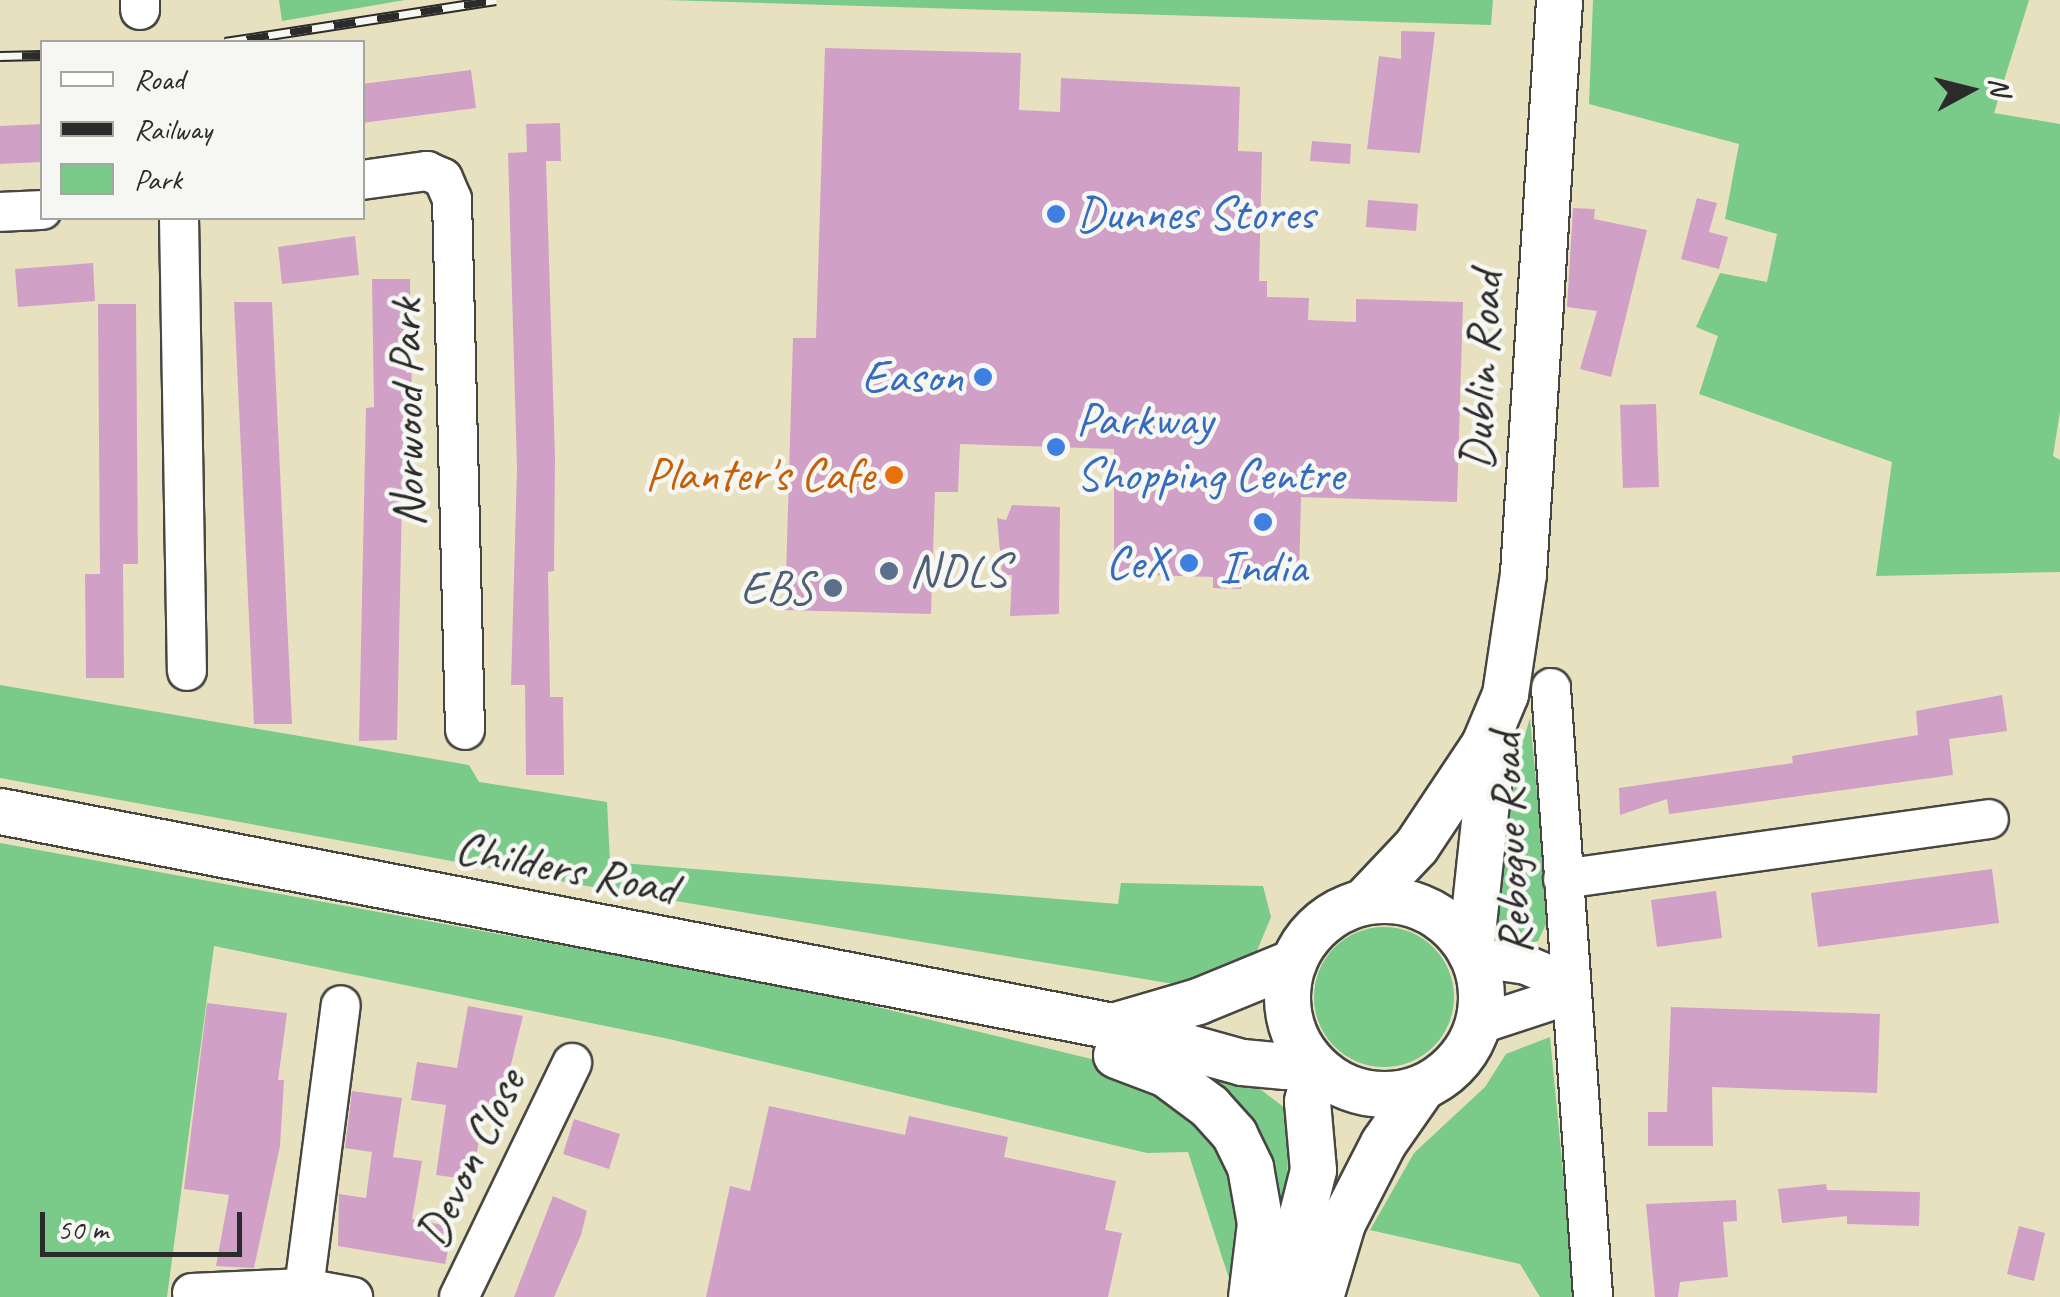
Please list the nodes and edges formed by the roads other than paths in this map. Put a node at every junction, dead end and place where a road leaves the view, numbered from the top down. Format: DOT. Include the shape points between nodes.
graph roads {
  1 [pos="1559,0"];
  2 [pos="365,180"];
  3 [pos="40,210"];
  4 [pos="0,212"];
  5 [pos="179,220"];
  6 [pos="187,671"];
  7 [pos="1551,688"];
  8 [pos="465,730"];
  9 [pos="1484,744"];
  10 [pos="0,811"];
  11 [pos="1989,819"];
  12 [pos="1562,879"];
  13 [pos="1364,901"];
  14 [pos="1472,954"];
  15 [pos="1292,962"];
  16 [pos="1569,995"];
  17 [pos="341,1005"];
  18 [pos="1093,1024"];
  19 [pos="1478,1025"];
  20 [pos="572,1063"];
  21 [pos="1312,1064"];
  22 [pos="1422,1087"];
  23 [pos="304,1288"];
  24 [pos="192,1293"];
  25 [pos="353,1297"];
  26 [pos="458,1297"];
  27 [pos="1251,1297"];
  28 [pos="1281,1297"];
  29 [pos="1320,1297"];
  30 [pos="1593,1297"];
  1 -- 9 [label="main road, Dublin Road" via="1517,636"];
  2 -- 8 [label="street, Norwood Park" via="427,171 443,178 452,200"];
  3 -- 4 [label="street"];
  5 -- 6 [label="street"];
  7 -- 12 [label="street, Rebogue Road"];
  9 -- 13 [label="main road" via="1416,846"];
  9 -- 14 [label="main road" via="1488,783"];
  10 -- 18 [label="main road, Childers Road"];
  11 -- 12 [label="street"];
  12 -- 16 [label="street, Rebogue Road"];
  13 -- 14 [label="main road" via="1426,909 1456,931"];
  13 -- 15 [label="main road" via="1330,916"];
  14 -- 16 [label="street, Rebogue Road" via="1557,978"];
  14 -- 19 [label="main road" via="1482,990"];
  15 -- 18 [label="main road, Childers Road" via="1198,1001"];
  15 -- 21 [label="main road" via="1292,1030"];
  16 -- 19 [label="street, Rebogue Road"];
  16 -- 30 [label="street, Rebogue Road"];
  17 -- 23 [label="street"];
  18 -- 21 [label="main road, Childers Road" via="1242,1062"];
  18 -- 27 [label="main road" via="1108,1052 1166,1074 1234,1134 1250,1167 1260,1223"];
  19 -- 22 [label="main road" via="1446,1072"];
  20 -- 26 [label="street, Devon Close"];
  21 -- 22 [label="main road" via="1366,1094"];
  21 -- 28 [label="main road" via="1307,1101 1313,1170"];
  22 -- 29 [label="main road" via="1383,1143 1342,1222"];
  23 -- 24 [label="street"];
  23 -- 25 [label="street"];
}
